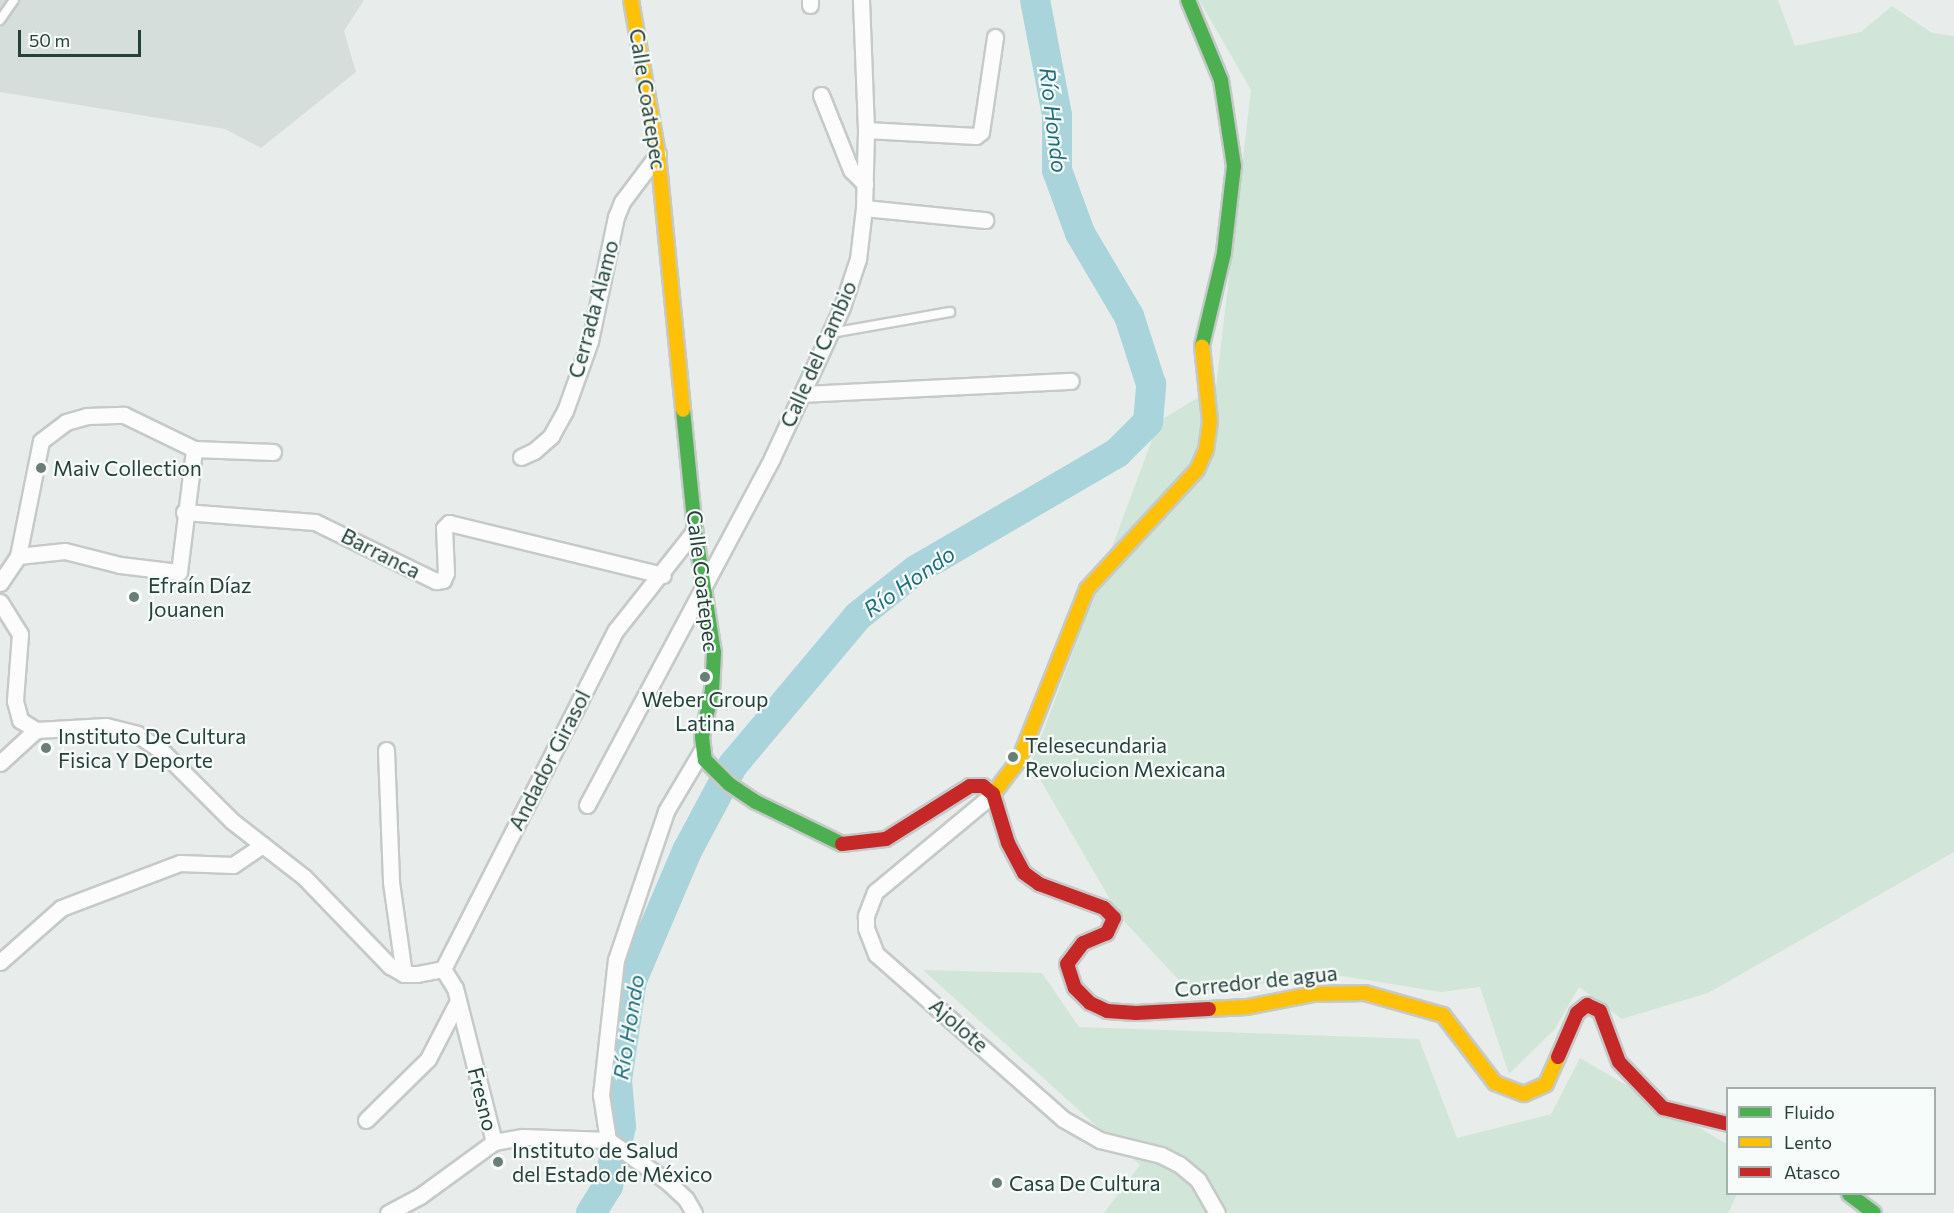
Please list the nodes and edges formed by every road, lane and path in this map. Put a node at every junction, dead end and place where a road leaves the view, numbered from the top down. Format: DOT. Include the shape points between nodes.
graph roads {
  1 [pos="15,0"];
  2 [pos="631,0"];
  3 [pos="861,0"];
  4 [pos="1188,0"];
  5 [pos="0,20"];
  6 [pos="994,37"];
  7 [pos="820,95"];
  8 [pos="866,130"];
  9 [pos="658,154"];
  10 [pos="865,184"];
  11 [pos="864,208"];
  12 [pos="985,220"];
  13 [pos="950,312"];
  14 [pos="830,333"];
  15 [pos="1071,381"];
  16 [pos="802,394"];
  17 [pos="194,449"];
  18 [pos="273,452"];
  19 [pos="521,457"];
  20 [pos="184,512"];
  21 [pos="695,530"];
  22 [pos="18,556"];
  23 [pos="663,574"];
  24 [pos="705,582"];
  25 [pos="0,583"];
  26 [pos="0,602"];
  27 [pos="36,730"];
  28 [pos="386,750"];
  29 [pos="701,752"];
  30 [pos="0,763"];
  31 [pos="993,794"];
  32 [pos="587,805"];
  33 [pos="263,845"];
  34 [pos="0,962"];
  35 [pos="443,969"];
  36 [pos="404,974"];
  37 [pos="458,1001"];
  38 [pos="366,1120"];
  39 [pos="1726,1124"];
  40 [pos="494,1142"];
  41 [pos="611,1142"];
  42 [pos="1850,1195"];
  43 [pos="388,1213"];
  44 [pos="694,1213"];
  45 [pos="1217,1213"];
  46 [pos="1874,1213"];
  1 -- 5 [label="lane"];
  2 -- 9 [label="main road, Calle Coatepec"];
  3 -- 8 [label="street, Calle del Cambio"];
  4 -- 31 [label="main road" via="1221,80 1234,166 1224,254 1202,342 1210,421 1206,450 1197,470 1165,509 1096,575 1087,589 1019,760"];
  6 -- 8 [label="street" via="981,132 976,136"];
  7 -- 10 [label="street" via="851,170"];
  8 -- 10 [label="street, Calle del Cambio"];
  9 -- 19 [label="street, Cerrada Alamo" via="622,202 616,217 590,341 565,411 551,436 534,452"];
  9 -- 21 [label="main road, Calle Coatepec"];
  10 -- 11 [label="street, Calle del Cambio"];
  11 -- 12 [label="street"];
  11 -- 14 [label="street, Calle del Cambio" via="858,260"];
  13 -- 14 [label="lane"];
  14 -- 16 [label="street, Calle del Cambio"];
  15 -- 16 [label="street"];
  16 -- 24 [label="street, Calle del Cambio"];
  17 -- 18 [label="street"];
  17 -- 20 [label="street"];
  17 -- 22 [label="street" via="124,415 87,416 60,425 41,441"];
  20 -- 22 [label="street" via="182,569 175,573 65,551"];
  20 -- 23 [label="street, Barranca" via="315,522 435,581 443,580 446,573 444,528 449,523"];
  21 -- 23 [label="street, Andador Girasol"];
  21 -- 24 [label="main road, Calle Coatepec"];
  22 -- 25 [label="street"];
  23 -- 35 [label="street, Andador Girasol" via="616,630"];
  24 -- 29 [label="main road, Calle Coatepec" via="714,653"];
  24 -- 32 [label="street, Calle del Cambio"];
  26 -- 27 [label="street" via="20,634 15,711 20,720"];
  27 -- 30 [label="street"];
  27 -- 33 [label="street" via="106,726 137,734 164,753 218,808"];
  28 -- 36 [label="street" via="391,882"];
  29 -- 31 [label="main road" via="711,769 756,802 846,846 886,839 970,786 983,786"];
  29 -- 41 [label="street, Calle Coatepec" via="666,811 616,960 601,1095"];
  31 -- 39 [label="main road, Corredor de agua" via="1008,843 1024,873 1039,884 1104,908 1114,918 1107,933 1083,943 1067,964 1075,988 1090,1003 1107,1011 1247,1007 1313,993 1365,993 1443,1015 1496,1083 1524,1094 1546,1084 1577,1013 1587,1005 1600,1011 1619,1062 1663,1108"];
  31 -- 45 [label="street, Ajolote" via="875,892 866,928 876,954 1063,1119 1100,1140 1161,1155 1179,1164 1198,1180"];
  33 -- 34 [label="street" via="232,865 180,863 62,908"];
  33 -- 36 [label="street" via="304,877 390,966"];
  35 -- 36 [label="street"];
  35 -- 37 [label="street, Fresno"];
  37 -- 38 [label="street" via="428,1059"];
  37 -- 40 [label="street, Fresno"];
  40 -- 41 [label="street" via="523,1137"];
  40 -- 43 [label="street, Fresno" via="420,1196"];
  41 -- 44 [label="street" via="668,1182"];
  42 -- 46 [label="main road"];
}
